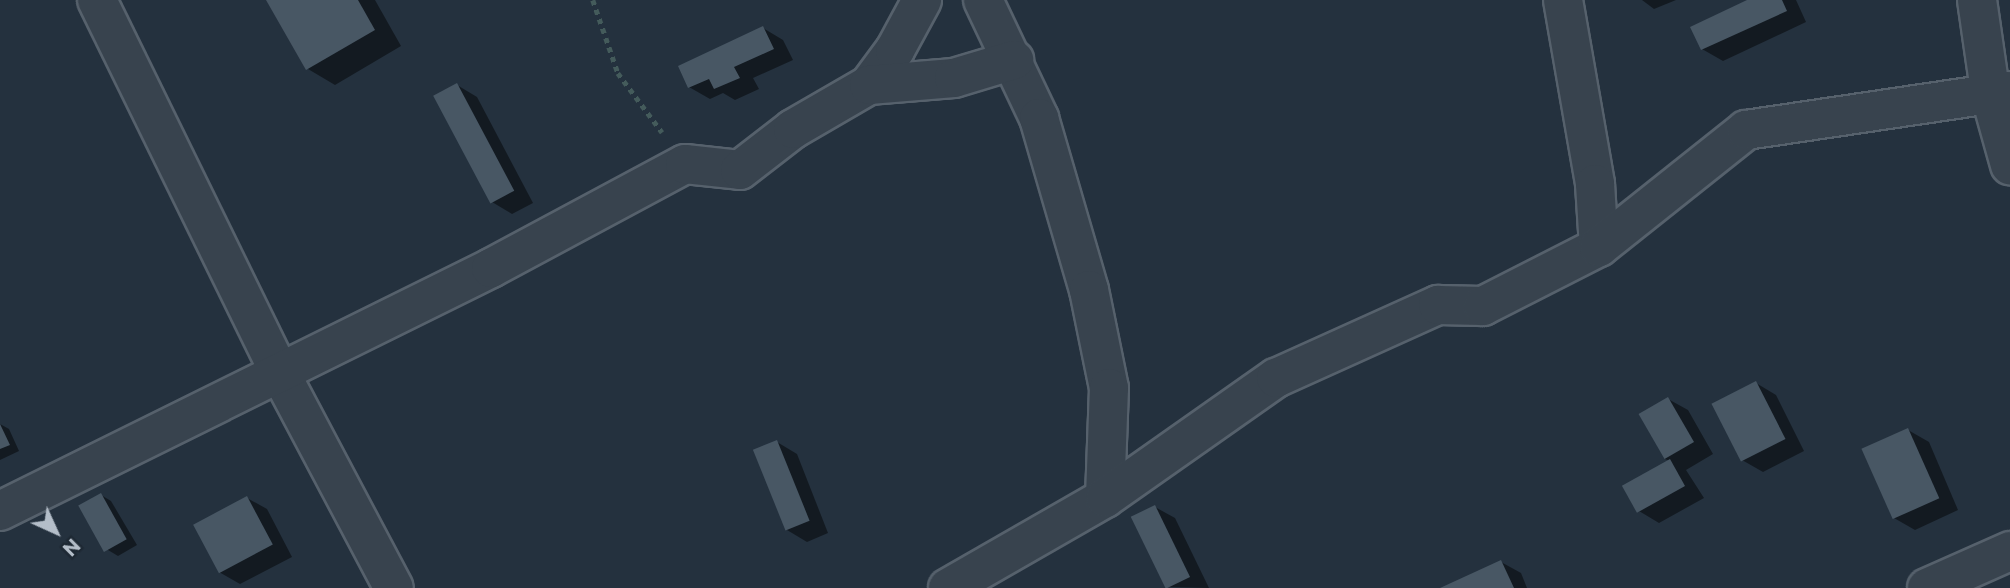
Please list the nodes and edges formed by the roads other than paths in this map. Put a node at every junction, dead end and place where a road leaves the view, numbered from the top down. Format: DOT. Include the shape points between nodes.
graph roads {
  1 [pos="97,0"];
  2 [pos="922,0"];
  3 [pos="983,0"];
  4 [pos="1563,0"];
  5 [pos="1977,0"];
  6 [pos="1014,60"];
  7 [pos="869,85"];
  8 [pos="2000,94"];
  9 [pos="2010,165"];
  10 [pos="1599,247"];
  11 [pos="280,373"];
  12 [pos="1105,498"];
  13 [pos="0,511"];
  14 [pos="2010,551"];
  15 [pos="394,588"];
  16 [pos="948,588"];
  17 [pos="1927,588"];
  1 -- 11 [label="street"];
  2 -- 7 [label="street" via="895,50"];
  3 -- 6 [label="street"];
  4 -- 10 [label="street" via="1595,184"];
  5 -- 8 [label="street"];
  6 -- 7 [label="street" via="954,78"];
  6 -- 12 [label="street" via="1039,118 1089,290 1109,388"];
  7 -- 11 [label="street" via="793,129 740,170 685,164"];
  8 -- 9 [label="street"];
  8 -- 10 [label="street" via="1746,130"];
  10 -- 12 [label="street" via="1483,306 1438,305 1276,378"];
  11 -- 13 [label="street"];
  11 -- 15 [label="street"];
  12 -- 16 [label="street"];
  14 -- 17 [label="street"];
}
